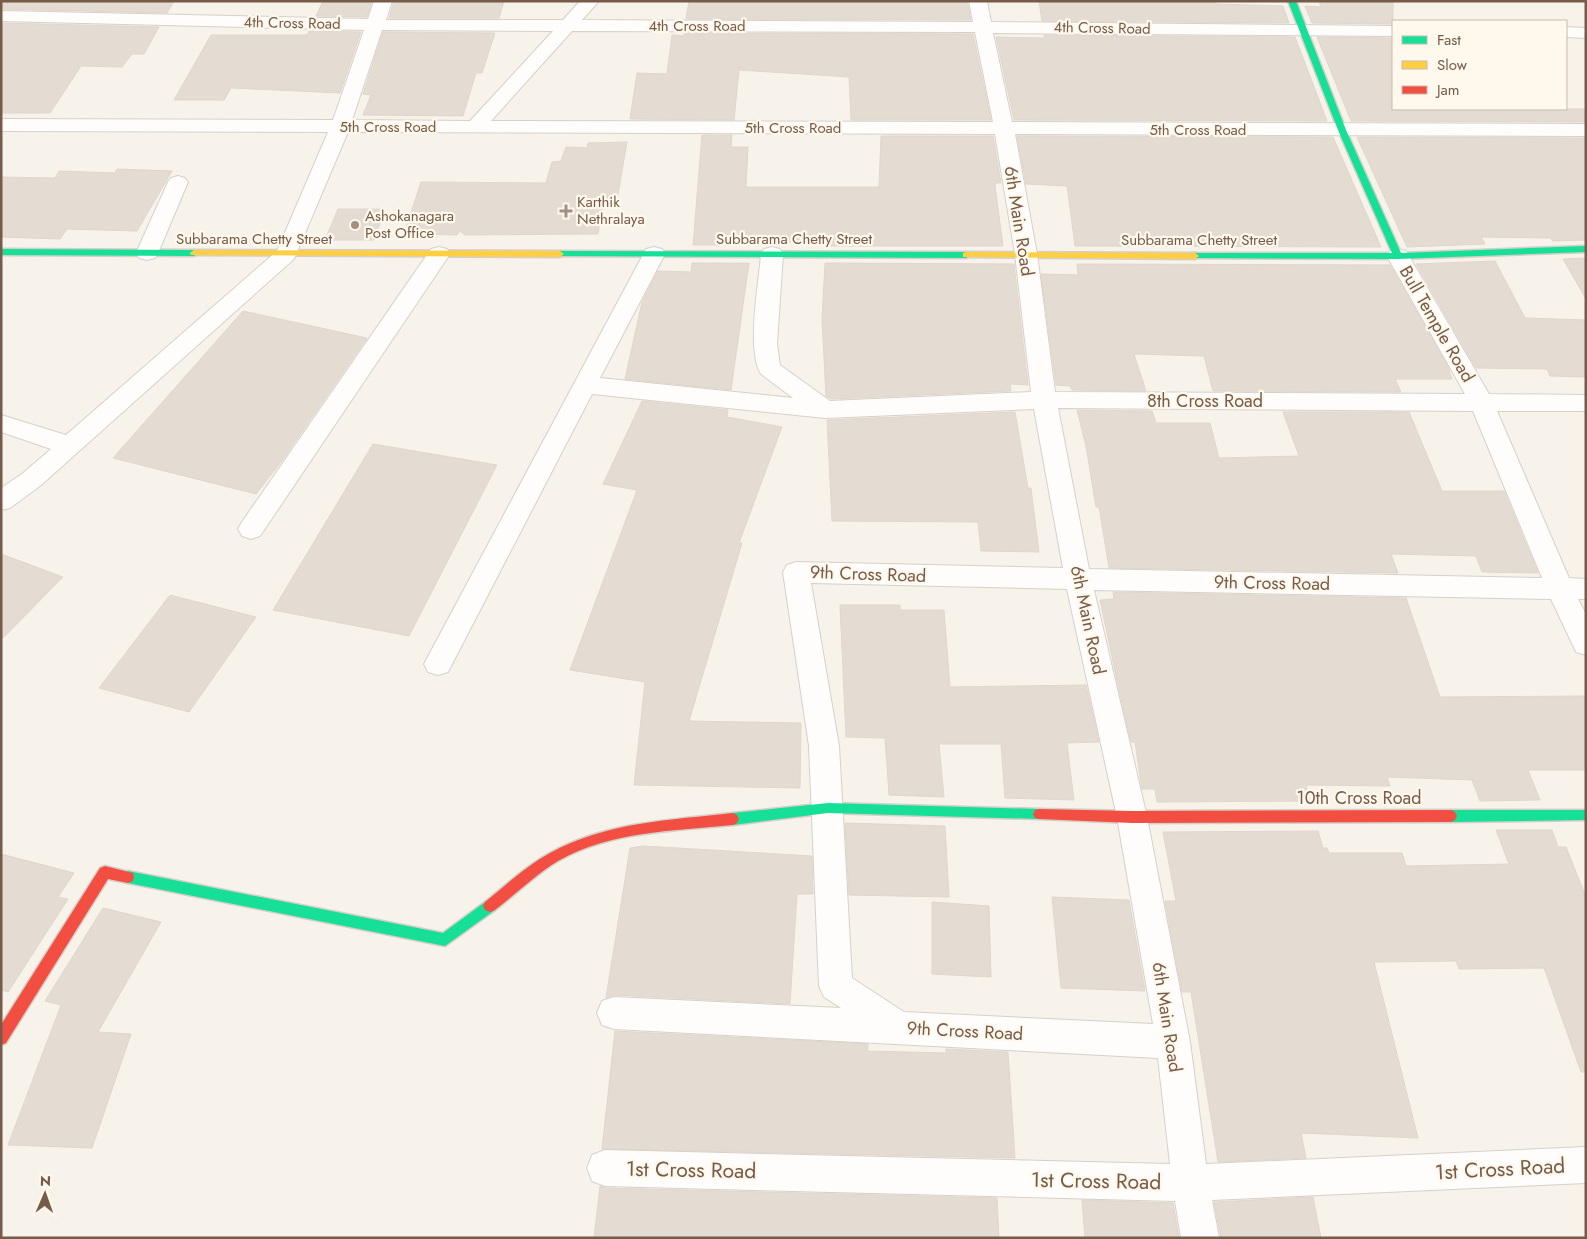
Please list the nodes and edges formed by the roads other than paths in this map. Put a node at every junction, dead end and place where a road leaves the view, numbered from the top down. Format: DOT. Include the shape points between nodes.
graph roads {
  1 [pos="383,1"];
  2 [pos="590,1"];
  3 [pos="1292,1"];
  4 [pos="980,14"];
  5 [pos="1,16"];
  6 [pos="374,25"];
  7 [pos="566,26"];
  8 [pos="1304,30"];
  9 [pos="1392,31"];
  10 [pos="1567,32"];
  11 [pos="1586,33"];
  12 [pos="1,125"];
  13 [pos="340,127"];
  14 [pos="475,127"];
  15 [pos="1004,129"];
  16 [pos="1342,130"];
  17 [pos="1586,130"];
  18 [pos="178,182"];
  19 [pos="1586,249"];
  20 [pos="1,252"];
  21 [pos="147,253"];
  22 [pos="286,254"];
  23 [pos="439,254"];
  24 [pos="654,254"];
  25 [pos="772,254"];
  26 [pos="1026,254"];
  27 [pos="1398,256"];
  28 [pos="585,385"];
  29 [pos="1044,400"];
  30 [pos="1482,403"];
  31 [pos="1586,403"];
  32 [pos="824,410"];
  33 [pos="1,424"];
  34 [pos="70,446"];
  35 [pos="1,501"];
  36 [pos="251,529"];
  37 [pos="1078,579"];
  38 [pos="1573,589"];
  39 [pos="1586,644"];
  40 [pos="438,664"];
  41 [pos="828,808"];
  42 [pos="1586,815"];
  43 [pos="1132,817"];
  44 [pos="614,1013"];
  45 [pos="899,1028"];
  46 [pos="1,1038"];
  47 [pos="1173,1042"];
  48 [pos="1586,1165"];
  49 [pos="606,1168"];
  50 [pos="1190,1183"];
  51 [pos="1200,1238"];
  1 -- 6 [label="street"];
  2 -- 7 [label="street"];
  3 -- 8 [label="street, Bull Temple Road"];
  4 -- 7 [label="street, 4th Cross Road"];
  4 -- 8 [label="street, 4th Cross Road"];
  4 -- 15 [label="street, 6th Main Road"];
  5 -- 6 [label="street, 4th Cross Road"];
  6 -- 7 [label="street, 4th Cross Road"];
  6 -- 13 [label="street"];
  7 -- 14 [label="street"];
  8 -- 9 [label="street, 4th Cross Road"];
  8 -- 16 [label="street, Bull Temple Road"];
  10 -- 11 [label="street"];
  12 -- 13 [label="street, 5th Cross Road"];
  13 -- 14 [label="street, 5th Cross Road"];
  13 -- 22 [label="street"];
  14 -- 15 [label="street, 5th Cross Road"];
  15 -- 16 [label="street, 5th Cross Road"];
  15 -- 26 [label="street, 6th Main Road"];
  16 -- 17 [label="street, 5th Cross Road"];
  16 -- 27 [label="street, Bull Temple Road"];
  18 -- 21 [label="street"];
  19 -- 27 [label="street, Subbarama Chetty Street"];
  20 -- 21 [label="street, Subbarama Chetty Street"];
  21 -- 22 [label="street, Subbarama Chetty Street"];
  22 -- 23 [label="street, Subbarama Chetty Street"];
  22 -- 34 [label="street"];
  23 -- 24 [label="street, Subbarama Chetty Street"];
  23 -- 36 [label="street"];
  24 -- 25 [label="street, Subbarama Chetty Street"];
  24 -- 28 [label="street"];
  25 -- 26 [label="street, Subbarama Chetty Street"];
  25 -- 32 [label="street" via="765,344 769,368"];
  26 -- 27 [label="street, Subbarama Chetty Street"];
  26 -- 29 [label="street, 6th Main Road"];
  27 -- 30 [label="street, Bull Temple Road"];
  28 -- 32 [label="street, 8th Cross Road"];
  28 -- 40 [label="street"];
  29 -- 30 [label="street, 8th Cross Road"];
  29 -- 32 [label="street, 8th Cross Road"];
  29 -- 37 [label="street, 6th Main Road"];
  30 -- 31 [label="street, 8th Cross Road"];
  30 -- 38 [label="street, Bull Temple Road"];
  33 -- 34 [label="street"];
  34 -- 35 [label="street"];
  37 -- 38 [label="street, 9th Cross Road"];
  37 -- 41 [label="street, 9th Cross Road" via="796,572 824,746"];
  37 -- 43 [label="street, 6th Main Road"];
  38 -- 39 [label="street, Bull Temple Road"];
  41 -- 43 [label="street, 10th Cross Road"];
  41 -- 45 [label="street, 9th Cross Road" via="836,986"];
  41 -- 46 [label="street, 10th Cross Road" via="635,831 588,841 554,857 446,940 104,872"];
  42 -- 43 [label="street, 10th Cross Road"];
  43 -- 47 [label="street, 6th Main Road"];
  44 -- 45 [label="street"];
  45 -- 47 [label="street, 9th Cross Road"];
  47 -- 50 [label="street, 6th Main Road"];
  48 -- 50 [label="street, 1st Cross Road"];
  49 -- 50 [label="street, 1st Cross Road"];
  50 -- 51 [label="street, 6th Main Road"];
}
